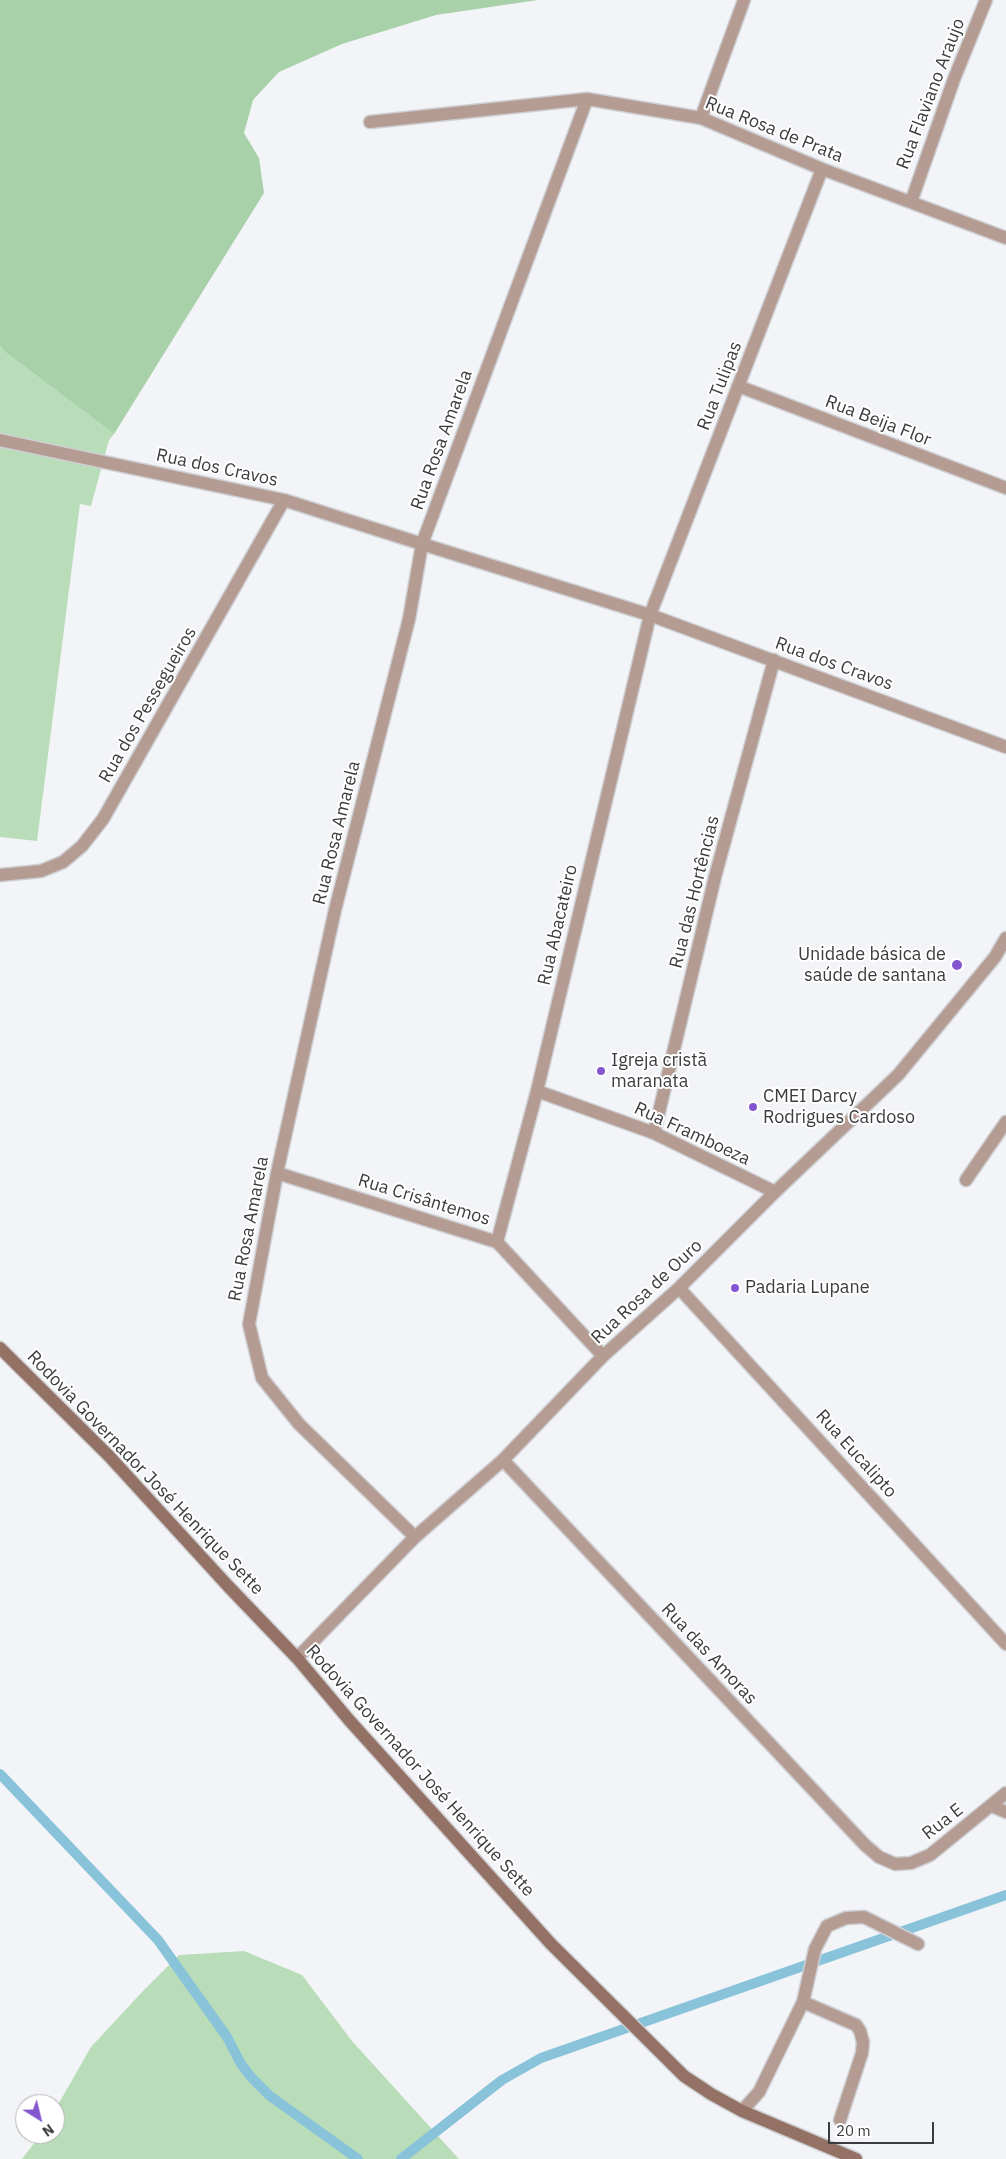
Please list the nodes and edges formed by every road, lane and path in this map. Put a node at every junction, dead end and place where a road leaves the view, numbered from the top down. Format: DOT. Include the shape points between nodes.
graph roads {
  1 [pos="744,0"];
  2 [pos="986,0"];
  3 [pos="587,99"];
  4 [pos="701,118"];
  5 [pos="370,122"];
  6 [pos="822,169"];
  7 [pos="910,202"];
  8 [pos="1006,238"];
  9 [pos="738,386"];
  10 [pos="0,440"];
  11 [pos="1006,488"];
  12 [pos="284,500"];
  13 [pos="422,544"];
  14 [pos="650,615"];
  15 [pos="774,660"];
  16 [pos="1006,747"];
  17 [pos="0,875"];
  18 [pos="1006,938"];
  19 [pos="537,1090"];
  20 [pos="1006,1122"];
  21 [pos="654,1133"];
  22 [pos="277,1173"];
  23 [pos="966,1180"];
  24 [pos="774,1192"];
  25 [pos="497,1242"];
  26 [pos="679,1288"];
  27 [pos="0,1348"];
  28 [pos="603,1356"];
  29 [pos="503,1460"];
  30 [pos="416,1537"];
  31 [pos="1006,1644"];
  32 [pos="297,1658"];
  33 [pos="1006,1793"];
  34 [pos="992,1806"];
  35 [pos="1006,1812"];
  36 [pos="895,1864"];
  37 [pos="918,1944"];
  38 [pos="803,2002"];
  39 [pos="742,2111"];
  40 [pos="840,2120"];
  41 [pos="856,2159"];
  1 -- 4 [label="street"];
  2 -- 7 [label="street, Rua Flaviano Araujo"];
  3 -- 4 [label="street, Rua Rosa de Prata"];
  3 -- 5 [label="street, Rua Rosa de Prata"];
  3 -- 13 [label="street, Rua Rosa Amarela"];
  4 -- 6 [label="street, Rua Rosa de Prata"];
  6 -- 7 [label="street, Rua Rosa de Prata"];
  6 -- 9 [label="street, Rua Tulipas"];
  7 -- 8 [label="street, Rua Rosa de Prata"];
  9 -- 11 [label="street, Rua Beija Flor"];
  9 -- 14 [label="street, Rua Tulipas"];
  10 -- 12 [label="street, Rua dos Cravos"];
  12 -- 13 [label="street, Rua dos Cravos"];
  12 -- 17 [label="street, Rua dos Pessegueiros" via="103,819 82,846 63,862 41,872"];
  13 -- 14 [label="street, Rua dos Cravos"];
  13 -- 22 [label="street, Rua Rosa Amarela" via="409,619 335,910"];
  14 -- 15 [label="street, Rua dos Cravos"];
  14 -- 19 [label="street, Rua Abacateiro"];
  15 -- 16 [label="street, Rua dos Cravos"];
  15 -- 21 [label="street, Rua das Hortências" via="715,877"];
  18 -- 24 [label="street, Rua Rosa de Ouro" via="995,957 898,1075"];
  19 -- 21 [label="street, Rua Framboeza"];
  19 -- 25 [label="street, Rua Abacateiro"];
  20 -- 23 [label="street"];
  21 -- 24 [label="street, Rua Framboeza"];
  22 -- 25 [label="street, Rua Crisântemos"];
  22 -- 30 [label="street, Rua Rosa Amarela" via="249,1324 262,1378 299,1424"];
  24 -- 26 [label="street, Rua Rosa de Ouro"];
  25 -- 28 [label="street, Rua Crisântemos"];
  26 -- 28 [label="street, Rua Rosa de Ouro"];
  26 -- 31 [label="street, Rua Eucalipto"];
  27 -- 32 [label="main road, Rodovia Governador José Henrique Sette" via="109,1456"];
  28 -- 29 [label="street, Rua Rosa de Ouro"];
  29 -- 30 [label="street, Rua Rosa de Ouro"];
  29 -- 36 [label="street, Rua das Amoras" via="865,1845"];
  30 -- 32 [label="street, Rua Rosa de Ouro"];
  32 -- 39 [label="main road, Rodovia Governador José Henrique Sette" via="348,1720 551,1944 684,2076"];
  33 -- 34 [label="street, Rua E"];
  34 -- 35 [label="street"];
  34 -- 36 [label="street, Rua E" via="930,1855 911,1863"];
  37 -- 38 [label="street" via="864,1917 846,1918 827,1926 815,1949"];
  38 -- 39 [label="street" via="759,2092"];
  38 -- 40 [label="street" via="856,2025 860,2031 862,2053"];
  39 -- 41 [label="main road, Rodovia Governador José Henrique Sette"];
}
